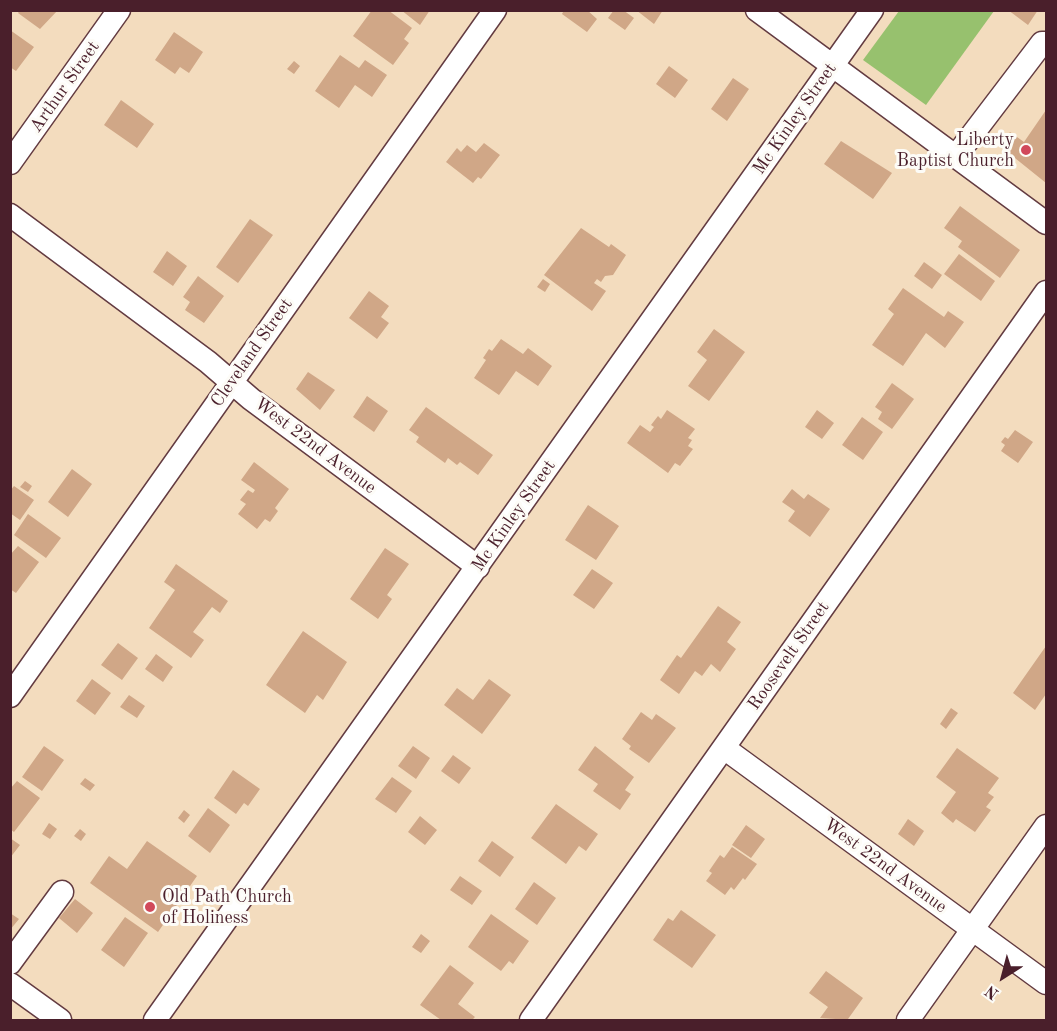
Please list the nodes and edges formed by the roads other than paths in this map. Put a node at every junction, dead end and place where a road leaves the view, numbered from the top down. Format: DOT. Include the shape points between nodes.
graph roads {
  1 [pos="119,10"];
  2 [pos="495,10"];
  3 [pos="757,10"];
  4 [pos="872,10"];
  5 [pos="1047,43"];
  6 [pos="833,66"];
  7 [pos="956,156"];
  8 [pos="10,163"];
  9 [pos="10,215"];
  10 [pos="1047,223"];
  11 [pos="1047,292"];
  12 [pos="231,382"];
  13 [pos="478,567"];
  14 [pos="10,696"];
  15 [pos="724,748"];
  16 [pos="1047,826"];
  17 [pos="62,892"];
  18 [pos="973,930"];
  19 [pos="10,963"];
  20 [pos="1047,983"];
  21 [pos="10,984"];
  22 [pos="60,1020"];
  23 [pos="155,1020"];
  24 [pos="531,1020"];
  25 [pos="908,1020"];
  1 -- 8 [label="street, Arthur Street"];
  2 -- 12 [label="street, Cleveland Street"];
  3 -- 6 [label="street"];
  4 -- 6 [label="street, Mc Kinley Street"];
  5 -- 7 [label="street" via="1042,43"];
  6 -- 7 [label="street"];
  6 -- 13 [label="street, Mc Kinley Street"];
  7 -- 10 [label="street"];
  9 -- 12 [label="street, West 22nd Avenue"];
  11 -- 15 [label="street, Roosevelt Street"];
  12 -- 13 [label="street, West 22nd Avenue"];
  12 -- 14 [label="street, Cleveland Street"];
  13 -- 23 [label="street, Mc Kinley Street"];
  15 -- 18 [label="street, West 22nd Avenue"];
  15 -- 24 [label="street, Roosevelt Street"];
  16 -- 18 [label="street"];
  17 -- 19 [label="street"];
  18 -- 20 [label="street, West 22nd Avenue"];
  18 -- 25 [label="street"];
  21 -- 22 [label="street"];
}
